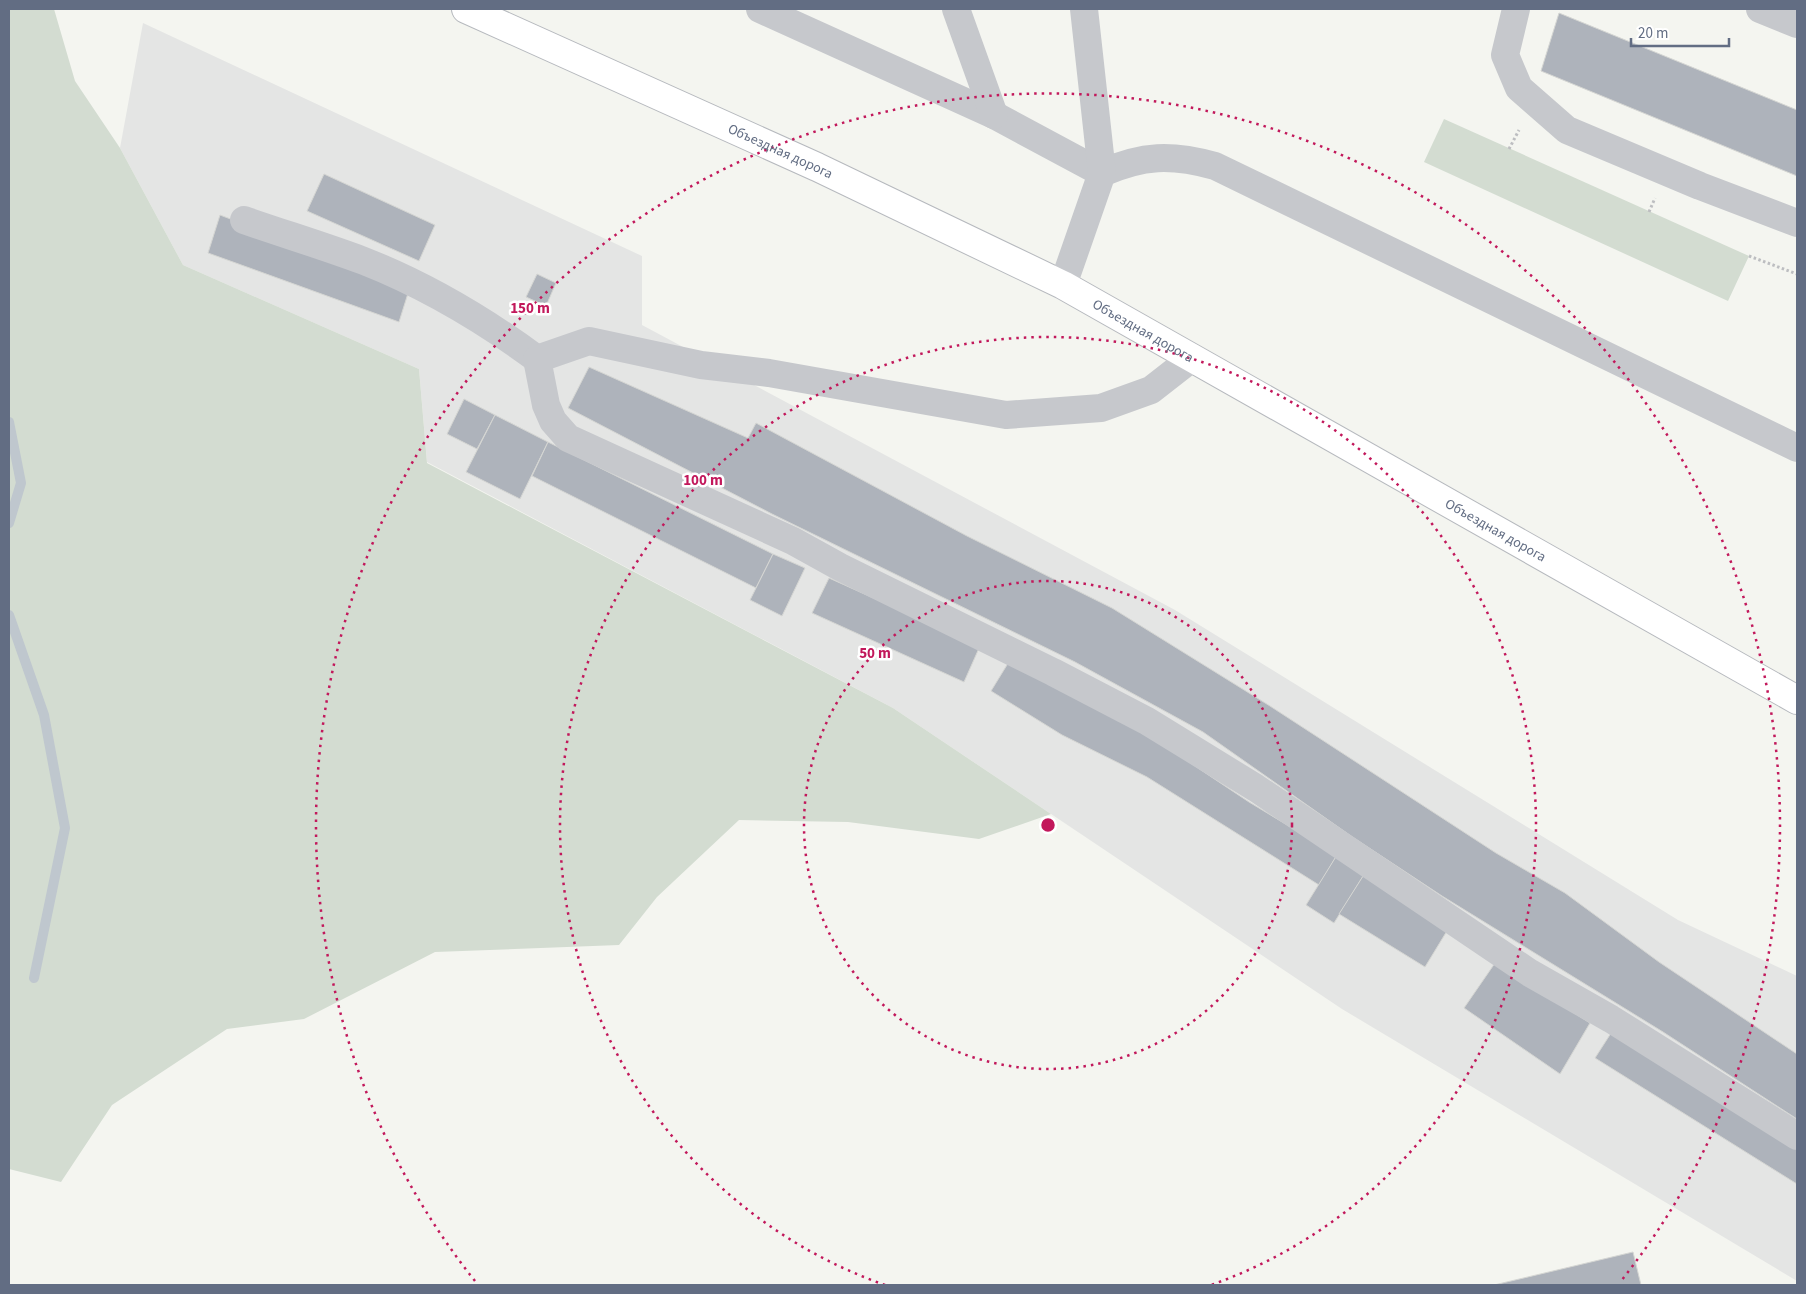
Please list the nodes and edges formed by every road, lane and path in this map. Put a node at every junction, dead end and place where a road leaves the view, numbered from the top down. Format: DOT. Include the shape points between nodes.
graph roads {
  1 [pos="466,9"];
  2 [pos="760,9"];
  3 [pos="956,9"];
  4 [pos="1084,9"];
  5 [pos="1516,9"];
  6 [pos="1760,9"];
  7 [pos="1797,24"];
  8 [pos="994,114"];
  9 [pos="1102,173"];
  10 [pos="244,220"];
  11 [pos="1797,223"];
  12 [pos="1749,256"];
  13 [pos="1797,274"];
  14 [pos="1063,285"];
  15 [pos="1192,358"];
  16 [pos="537,359"];
  17 [pos="1797,448"];
  18 [pos="1797,700"];
  19 [pos="1797,1136"];
  1 -- 14 [label="main road, Объездная дорога" via="826,170"];
  2 -- 8 [label="street"];
  3 -- 8 [label="street"];
  4 -- 9 [label="street"];
  5 -- 11 [label="street" via="1505,55 1519,88 1567,130"];
  6 -- 7 [label="street"];
  8 -- 9 [label="street"];
  9 -- 14 [label="street"];
  9 -- 17 [label="street" via="1128,162 1155,157 1186,158 1214,166"];
  10 -- 16 [label="street" via="365,262 398,277 438,296 504,335"];
  12 -- 13 [label="path"];
  14 -- 15 [label="main road, Объездная дорога"];
  15 -- 16 [label="street" via="1151,390 1101,408 1006,415 769,373 700,365 589,341"];
  15 -- 18 [label="main road, Объездная дорога"];
  16 -- 19 [label="street" via="546,405 553,421 568,438 793,541 840,568 1147,721 1264,794 1530,973 1611,1019"];
}
